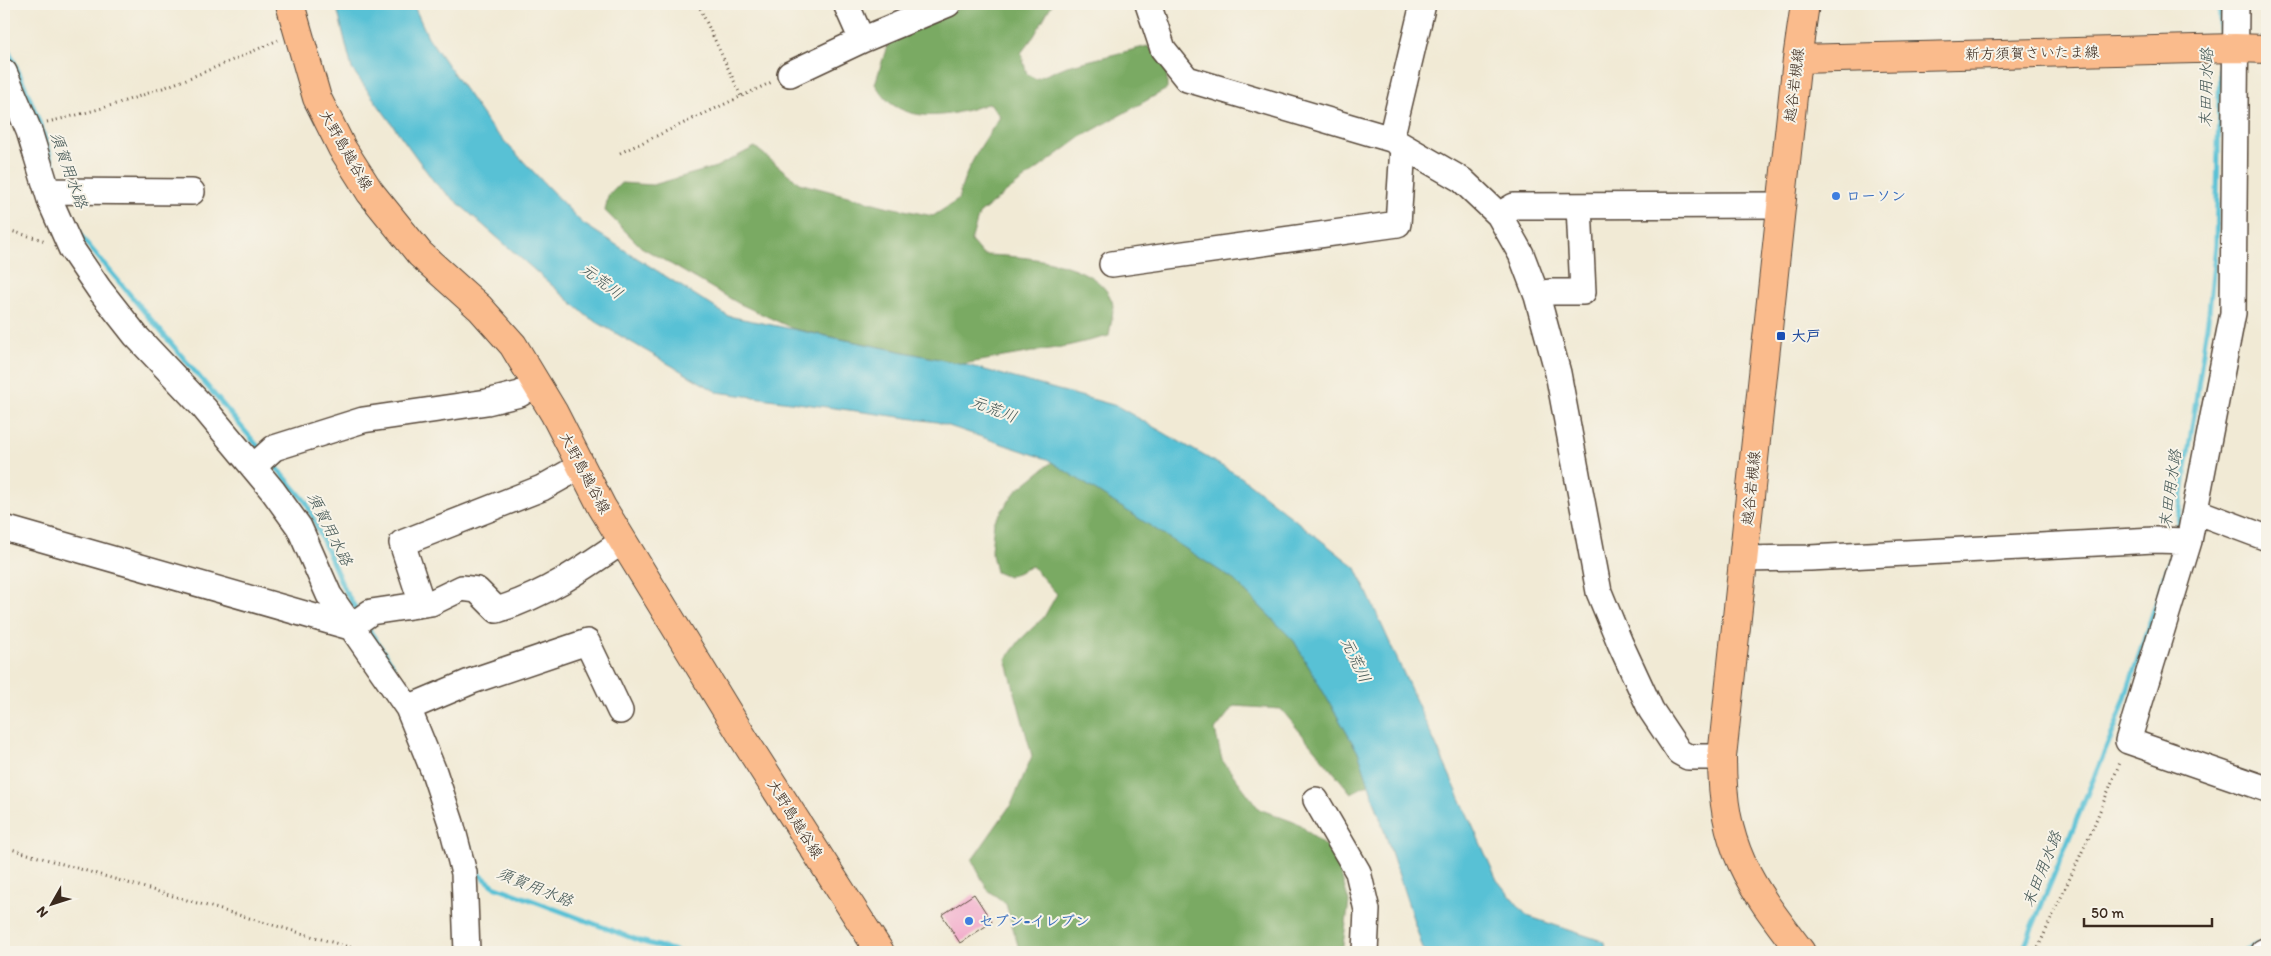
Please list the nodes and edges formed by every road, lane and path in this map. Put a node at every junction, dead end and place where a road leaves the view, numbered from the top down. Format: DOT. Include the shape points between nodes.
graph roads {
  1 [pos="290,4"];
  2 [pos="698,4"];
  3 [pos="846,4"];
  4 [pos="948,4"];
  5 [pos="1148,4"];
  6 [pos="1423,4"];
  7 [pos="1805,4"];
  8 [pos="2236,4"];
  9 [pos="297,32"];
  10 [pos="862,40"];
  11 [pos="2236,48"];
  12 [pos="2267,49"];
  13 [pos="1796,59"];
  14 [pos="4,72"];
  15 [pos="790,74"];
  16 [pos="741,96"];
  17 [pos="46,122"];
  18 [pos="1397,143"];
  19 [pos="620,153"];
  20 [pos="57,191"];
  21 [pos="192,192"];
  22 [pos="1781,205"];
  23 [pos="1580,206"];
  24 [pos="1499,215"];
  25 [pos="4,229"];
  26 [pos="71,248"];
  27 [pos="1112,264"];
  28 [pos="1537,296"];
  29 [pos="536,384"];
  30 [pos="581,466"];
  31 [pos="253,467"];
  32 [pos="2195,511"];
  33 [pos="4,528"];
  34 [pos="2267,538"];
  35 [pos="623,541"];
  36 [pos="2190,541"];
  37 [pos="1744,559"];
  38 [pos="422,604"];
  39 [pos="359,620"];
  40 [pos="416,705"];
  41 [pos="620,711"];
  42 [pos="2128,741"];
  43 [pos="1722,757"];
  44 [pos="2267,789"];
  45 [pos="1316,800"];
  46 [pos="4,847"];
  47 [pos="2267,950"];
  48 [pos="366,952"];
  49 [pos="467,952"];
  50 [pos="880,952"];
  51 [pos="1365,952"];
  52 [pos="1801,952"];
  53 [pos="2036,952"];
  54 [pos="2263,952"];
  1 -- 9 [label="main road, 大野島越谷線"];
  2 -- 16 [label="path"];
  3 -- 10 [label="street"];
  4 -- 10 [label="street"];
  5 -- 18 [label="street" via="1163,49 1187,79"];
  6 -- 18 [label="street"];
  7 -- 13 [label="main road, 越谷岩槻線"];
  8 -- 11 [label="street"];
  9 -- 17 [label="path" via="204,74 91,113"];
  9 -- 29 [label="main road, 大野島越谷線" via="317,98 342,148 370,192 420,254 480,308 513,345"];
  10 -- 15 [label="street"];
  11 -- 12 [label="main road, 新方須賀さいたま線"];
  11 -- 13 [label="main road, 新方須賀さいたま線"];
  11 -- 32 [label="street" via="2233,313"];
  13 -- 22 [label="main road, 越谷岩槻線"];
  14 -- 20 [label="street"];
  15 -- 16 [label="path"];
  16 -- 19 [label="path"];
  18 -- 24 [label="street" via="1462,180"];
  18 -- 27 [label="street" via="1398,224"];
  20 -- 21 [label="street"];
  20 -- 26 [label="street"];
  22 -- 23 [label="street"];
  22 -- 37 [label="main road, 越谷岩槻線"];
  23 -- 24 [label="street" via="1514,206"];
  23 -- 28 [label="street" via="1583,292 1550,292"];
  24 -- 28 [label="street"];
  25 -- 26 [label="path"];
  26 -- 31 [label="street" via="136,336 204,408"];
  28 -- 43 [label="street" via="1558,373 1599,592 1651,710 1679,752 1688,757"];
  29 -- 30 [label="main road, 大野島越谷線"];
  29 -- 31 [label="street" via="520,394 487,402 363,420 274,448"];
  30 -- 35 [label="main road, 大野島越谷線"];
  30 -- 38 [label="street" via="542,488 402,543"];
  31 -- 39 [label="street" via="299,528 329,595"];
  32 -- 34 [label="street"];
  32 -- 36 [label="street"];
  33 -- 39 [label="street"];
  35 -- 38 [label="street" via="572,577 524,601 497,610 477,590 462,588"];
  35 -- 50 [label="main road, 大野島越谷線"];
  36 -- 37 [label="street"];
  36 -- 42 [label="street"];
  37 -- 43 [label="main road, 越谷岩槻線"];
  38 -- 39 [label="street"];
  39 -- 40 [label="street"];
  40 -- 41 [label="street" via="472,681 587,642"];
  40 -- 49 [label="street" via="464,873"];
  42 -- 44 [label="street"];
  42 -- 53 [label="path" via="2092,830"];
  43 -- 52 [label="main road, 越谷岩槻線" via="1722,788 1733,845 1745,874 1763,903"];
  45 -- 51 [label="street" via="1358,872 1367,910"];
  46 -- 48 [label="path"];
  47 -- 54 [label="street"];
}
